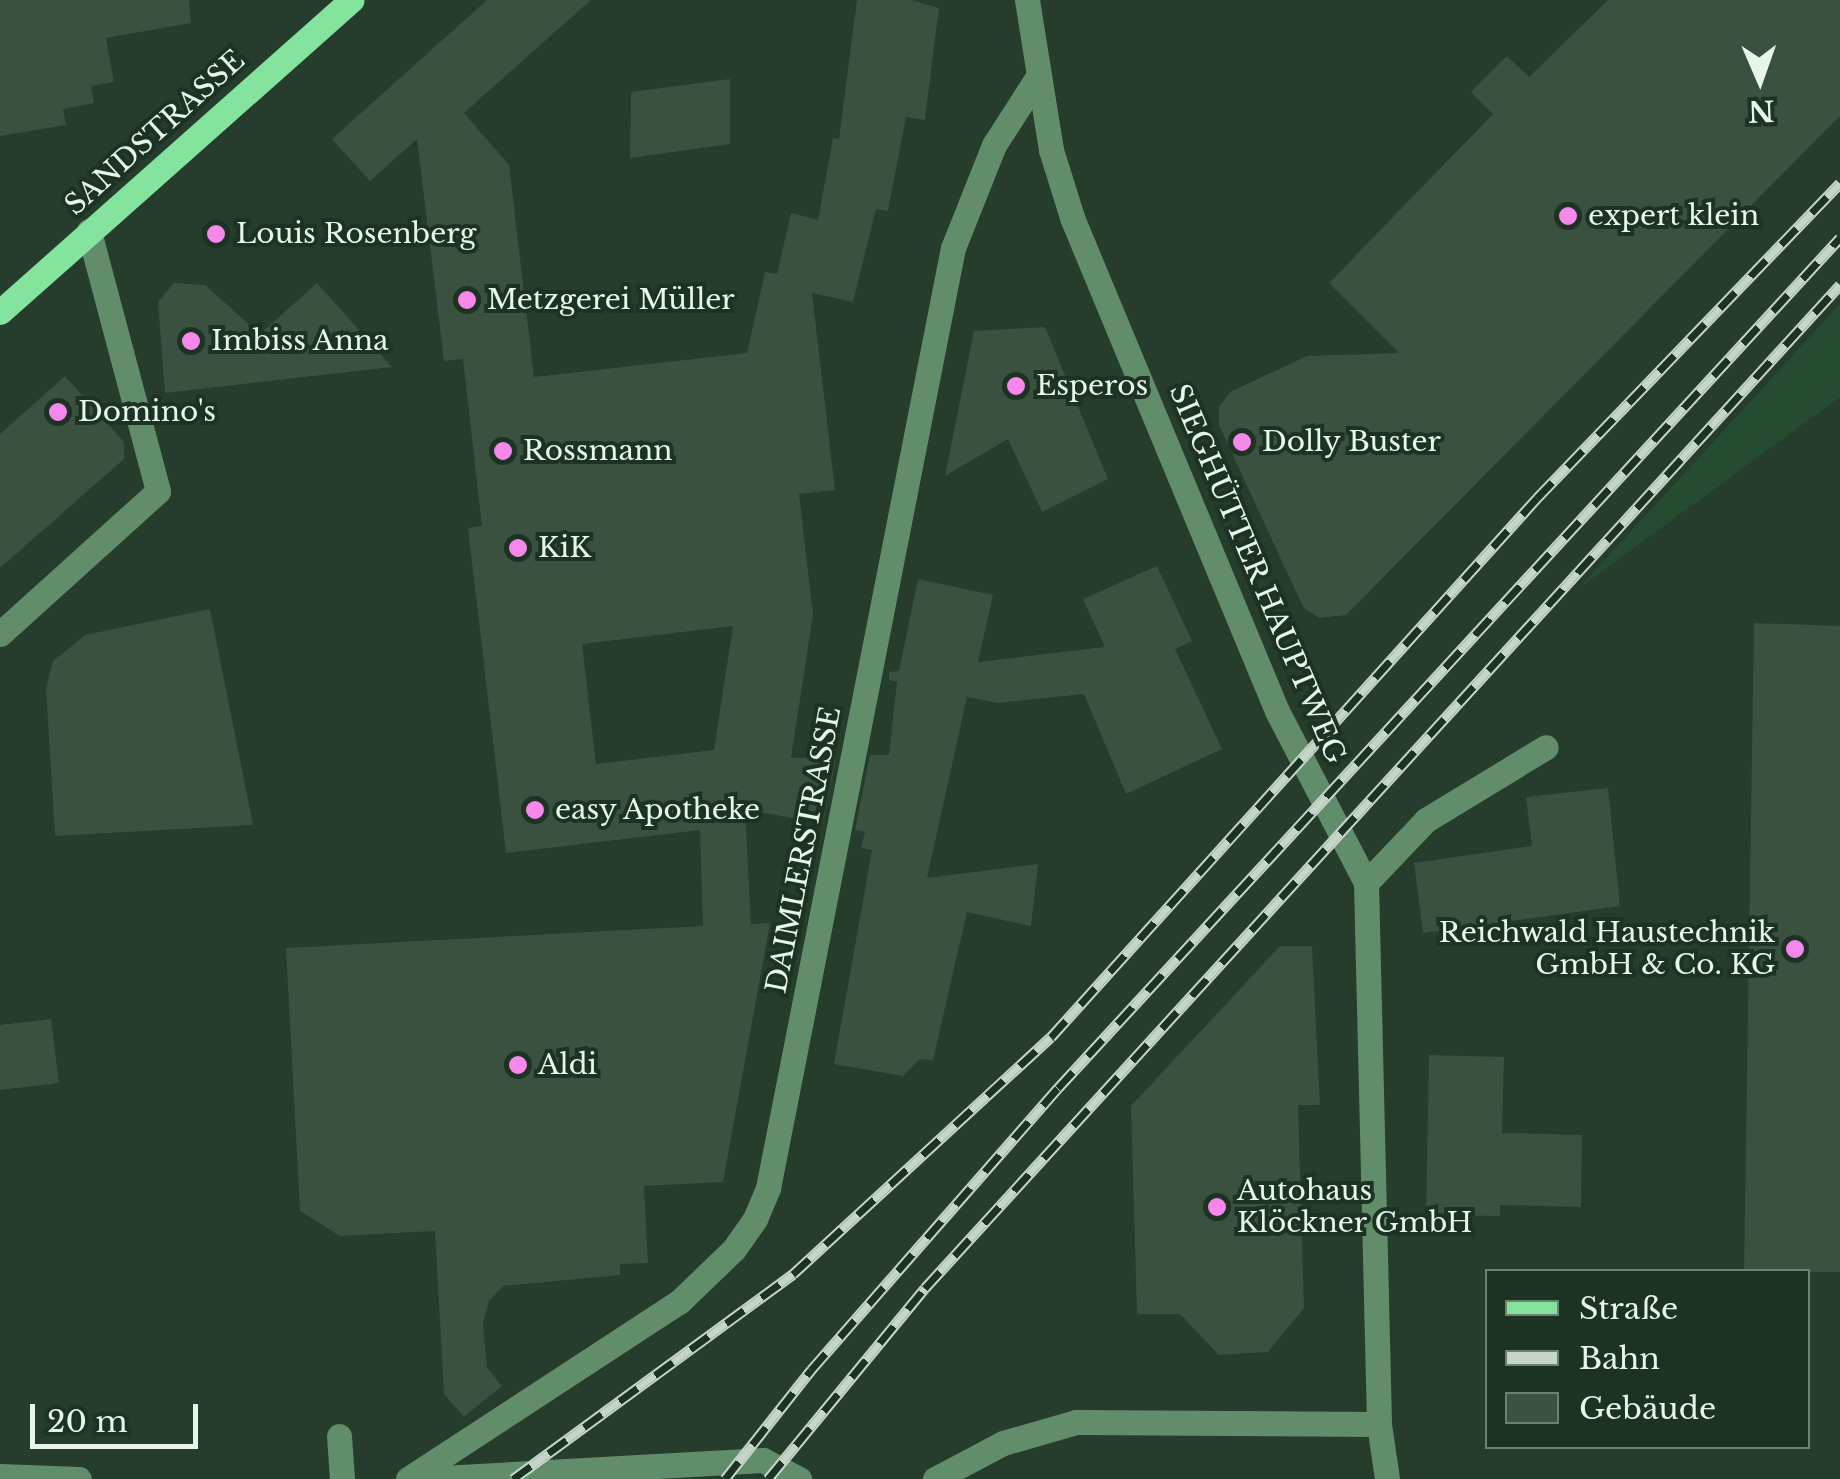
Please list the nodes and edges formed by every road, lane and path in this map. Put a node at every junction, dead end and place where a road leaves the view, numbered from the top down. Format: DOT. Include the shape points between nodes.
graph roads {
  1 [pos="352,0"];
  2 [pos="1028,0"];
  3 [pos="1036,78"];
  4 [pos="89,232"];
  5 [pos="0,312"];
  6 [pos="0,634"];
  7 [pos="1546,747"];
  8 [pos="1366,883"];
  9 [pos="1379,1424"];
  10 [pos="340,1436"];
  11 [pos="0,1476"];
  12 [pos="78,1479"];
  13 [pos="342,1479"];
  14 [pos="408,1479"];
  15 [pos="425,1479"];
  16 [pos="799,1479"];
  17 [pos="935,1479"];
  18 [pos="1387,1479"];
  1 -- 4 [label="main road, SANDSTRASSE"];
  2 -- 3 [label="street, SIEGHÜTTER HAUPTWEG"];
  3 -- 8 [label="street, SIEGHÜTTER HAUPTWEG" via="1073,220 1277,710"];
  3 -- 14 [label="street, DAIMLERSTRASSE" via="994,145 952,248 768,1188 755,1219 680,1302"];
  4 -- 5 [label="main road, SANDSTRASSE"];
  4 -- 6 [label="street" via="158,491"];
  7 -- 8 [label="street" via="1426,820"];
  8 -- 9 [label="street, SIEGHÜTTER HAUPTWEG"];
  9 -- 17 [label="street" via="1076,1422 1002,1444"];
  9 -- 18 [label="street, SIEGHÜTTER HAUPTWEG"];
  10 -- 13 [label="street"];
  11 -- 12 [label="street"];
  15 -- 16 [label="street" via="763,1460"];
}
